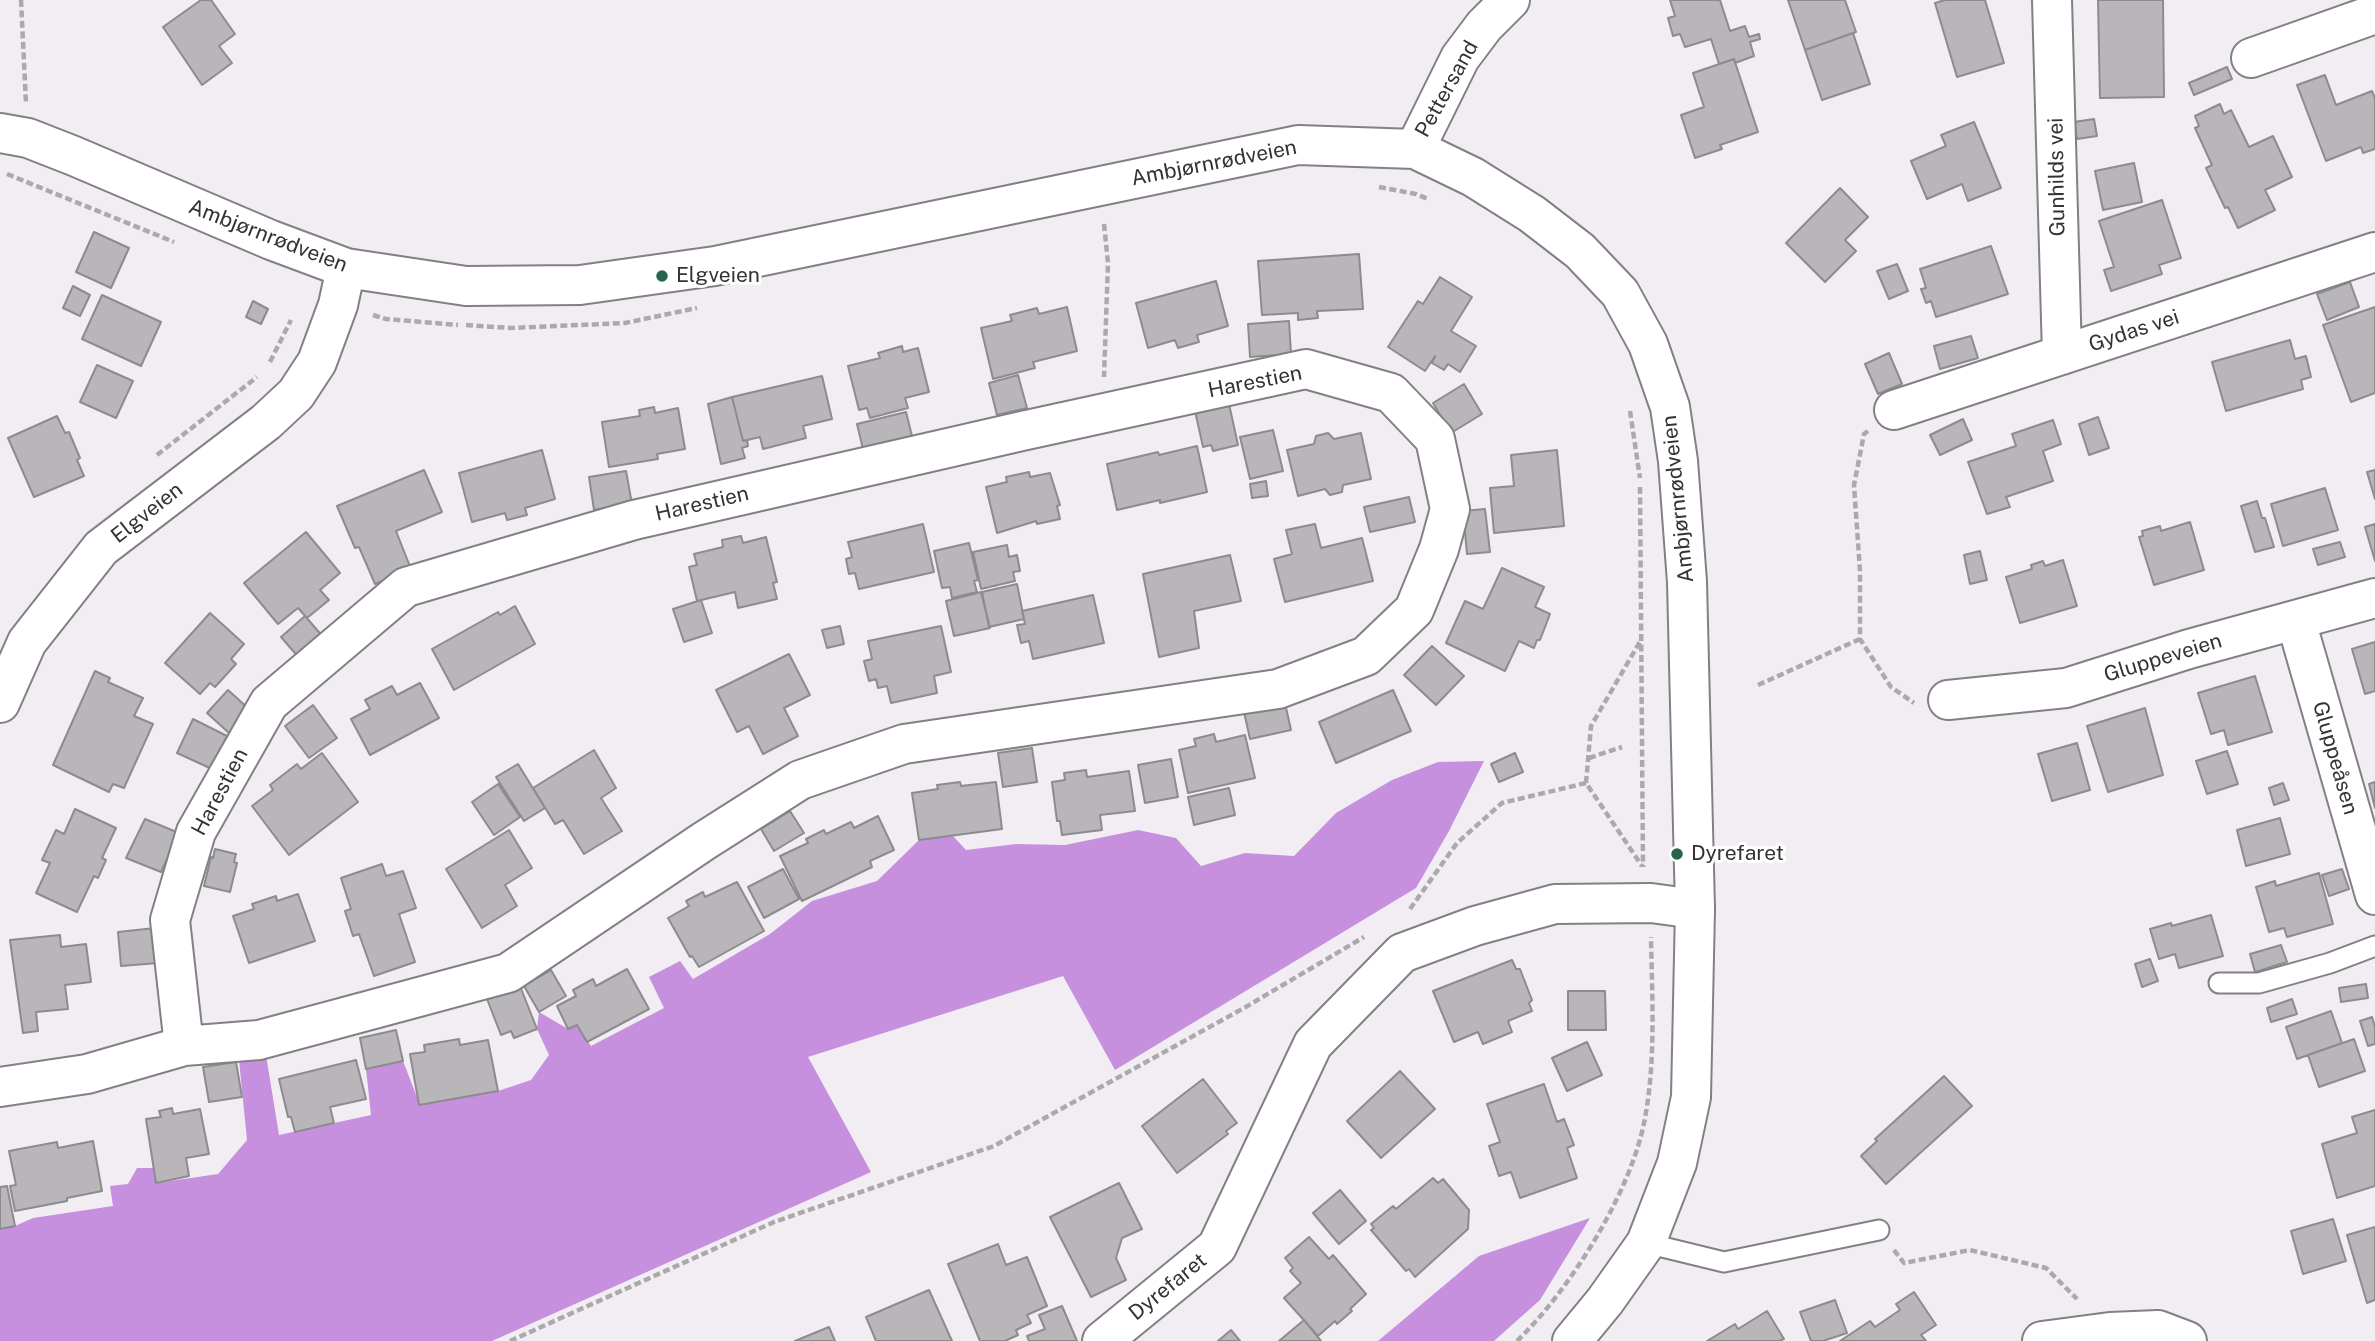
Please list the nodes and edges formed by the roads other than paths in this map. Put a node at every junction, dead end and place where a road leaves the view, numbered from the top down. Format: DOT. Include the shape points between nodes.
graph roads {
  1 [pos="1510,0"];
  2 [pos="2052,0"];
  3 [pos="2375,14"];
  4 [pos="2251,58"];
  5 [pos="14,136"];
  6 [pos="1415,149"];
  7 [pos="2375,252"];
  8 [pos="346,268"];
  9 [pos="2062,355"];
  10 [pos="1894,410"];
  11 [pos="2375,598"];
  12 [pos="2296,621"];
  13 [pos="14,634"];
  14 [pos="1948,700"];
  15 [pos="0,703"];
  16 [pos="2375,895"];
  17 [pos="1695,909"];
  18 [pos="2375,946"];
  19 [pos="2219,983"];
  20 [pos="184,1046"];
  21 [pos="0,1087"];
  22 [pos="1879,1230"];
  23 [pos="1646,1243"];
  24 [pos="1102,1341"];
  25 [pos="1572,1341"];
  26 [pos="2042,1341"];
  27 [pos="2187,1341"];
  1 -- 6 [label="street, Pettersand" via="1460,58"];
  2 -- 9 [label="street, Gunhilds vei"];
  3 -- 4 [label="street"];
  5 -- 8 [label="street, Ambjørnrødveien" via="74,156"];
  6 -- 8 [label="street, Ambjørnrødveien" via="1298,145 715,266 580,285 466,286"];
  6 -- 17 [label="street, Ambjørnrødveien" via="1473,177 1580,251 1620,293 1648,344 1670,407 1678,461 1687,595"];
  7 -- 9 [label="street, Gydas vei"];
  8 -- 13 [label="street, Elgveien" via="317,362 296,394 101,548"];
  9 -- 10 [label="street, Gydas vei"];
  11 -- 12 [label="street, Gluppeveien"];
  12 -- 14 [label="street, Gluppeveien" via="2066,688"];
  12 -- 16 [label="street, Gluppeåsen"];
  13 -- 15 [label="street, Elgveien"];
  17 -- 23 [label="street, Ambjørnrødveien" via="1691,1097 1677,1163"];
  17 -- 24 [label="street, Dyrefaret" via="1651,903 1555,904 1402,953 1313,1044 1217,1247"];
  18 -- 19 [label="lane" via="2259,983"];
  20 -- 20 [label="street, Harestien" via="259,1040 508,973 800,780 904,744 1278,689 1366,656 1414,610 1439,549 1450,509 1436,439 1391,393 1306,369 634,520 406,587 269,703 196,832 170,920"];
  20 -- 21 [label="street, Harestien" via="87,1074"];
  22 -- 23 [label="lane" via="1724,1262"];
  23 -- 25 [label="street, Ambjørnrødveien"];
  26 -- 27 [label="street" via="2158,1330"];
}
